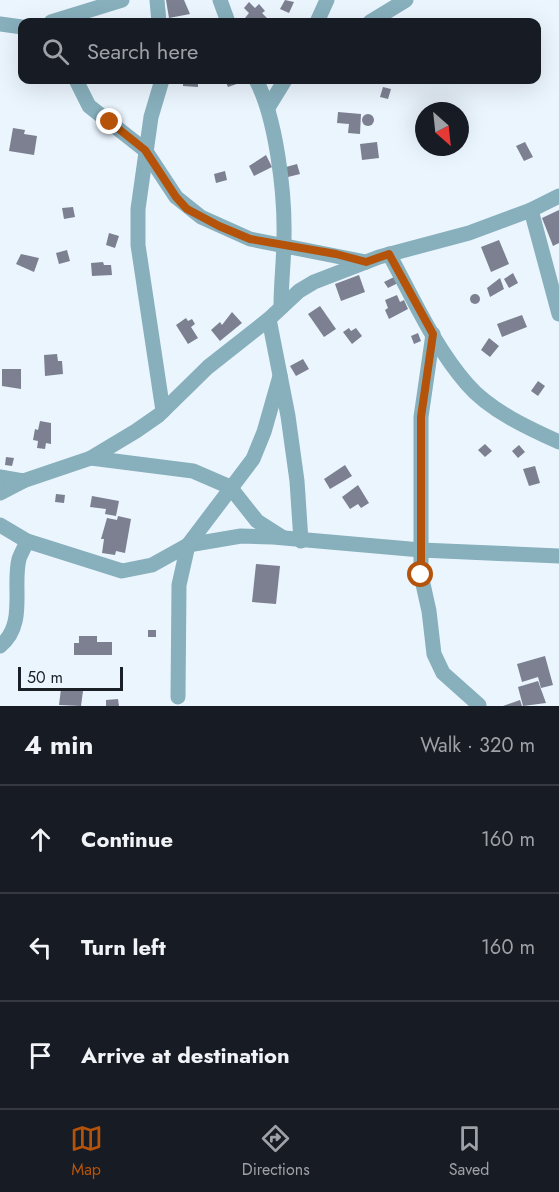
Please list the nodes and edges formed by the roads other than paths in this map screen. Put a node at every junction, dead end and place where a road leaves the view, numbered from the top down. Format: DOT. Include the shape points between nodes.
graph roads {
  1 [pos="122,0"];
  2 [pos="157,0"];
  3 [pos="220,0"];
  4 [pos="327,0"];
  5 [pos="406,0"];
  6 [pos="64,18"];
  7 [pos="159,18"];
  8 [pos="227,18"];
  9 [pos="319,18"];
  10 [pos="377,18"];
  11 [pos="0,24"];
  12 [pos="18,26"];
  13 [pos="78,84"];
  14 [pos="161,84"];
  15 [pos="258,84"];
  16 [pos="281,85"];
  17 [pos="269,106"];
  18 [pos="145,150"];
  19 [pos="559,196"];
  20 [pos="531,210"];
  21 [pos="284,246"];
  22 [pos="389,254"];
  23 [pos="366,262"];
  24 [pos="281,306"];
  25 [pos="559,314"];
  26 [pos="269,319"];
  27 [pos="433,334"];
  28 [pos="280,376"];
  29 [pos="163,411"];
  30 [pos="559,442"];
  31 [pos="91,458"];
  32 [pos="0,477"];
  33 [pos="23,481"];
  34 [pos="230,487"];
  35 [pos="0,493"];
  36 [pos="0,525"];
  37 [pos="284,538"];
  38 [pos="27,541"];
  39 [pos="301,541"];
  40 [pos="188,545"];
  41 [pos="421,550"];
  42 [pos="559,556"];
  43 [pos="0,646"];
  44 [pos="178,697"];
  45 [pos="479,705"];
  1 -- 6 [label="street"];
  2 -- 7 [label="street"];
  3 -- 8 [label="street"];
  4 -- 9 [label="street"];
  5 -- 10 [label="street"];
  11 -- 12 [label="street"];
  13 -- 18 [label="street" via="89,106"];
  14 -- 18 [label="street"];
  15 -- 17 [label="street"];
  16 -- 17 [label="street"];
  17 -- 21 [label="street"];
  18 -- 21 [label="street" via="187,209 250,239"];
  18 -- 29 [label="street" via="138,245"];
  19 -- 20 [label="street"];
  20 -- 22 [label="street" via="469,233"];
  20 -- 25 [label="street"];
  21 -- 23 [label="street"];
  21 -- 24 [label="street"];
  22 -- 23 [label="street"];
  22 -- 27 [label="street"];
  23 -- 24 [label="street" via="314,282"];
  24 -- 26 [label="street"];
  26 -- 28 [label="street"];
  26 -- 29 [label="street" via="208,367"];
  27 -- 30 [label="street" via="467,384 482,398"];
  27 -- 41 [label="street" via="421,417"];
  28 -- 34 [label="street" via="253,459"];
  28 -- 39 [label="street" via="297,481"];
  29 -- 31 [label="street"];
  31 -- 33 [label="street"];
  31 -- 34 [label="street" via="177,468"];
  32 -- 33 [label="street"];
  33 -- 35 [label="street"];
  34 -- 37 [label="street" via="257,520"];
  34 -- 40 [label="street"];
  36 -- 38 [label="street"];
  37 -- 39 [label="street"];
  37 -- 40 [label="street" via="241,536"];
  38 -- 40 [label="street" via="122,571 152,565"];
  38 -- 43 [label="street" via="19,558 16,617"];
  39 -- 41 [label="street"];
  40 -- 44 [label="street" via="179,585"];
  41 -- 42 [label="street"];
  41 -- 45 [label="street" via="421,575 434,654 443,673"];
}
